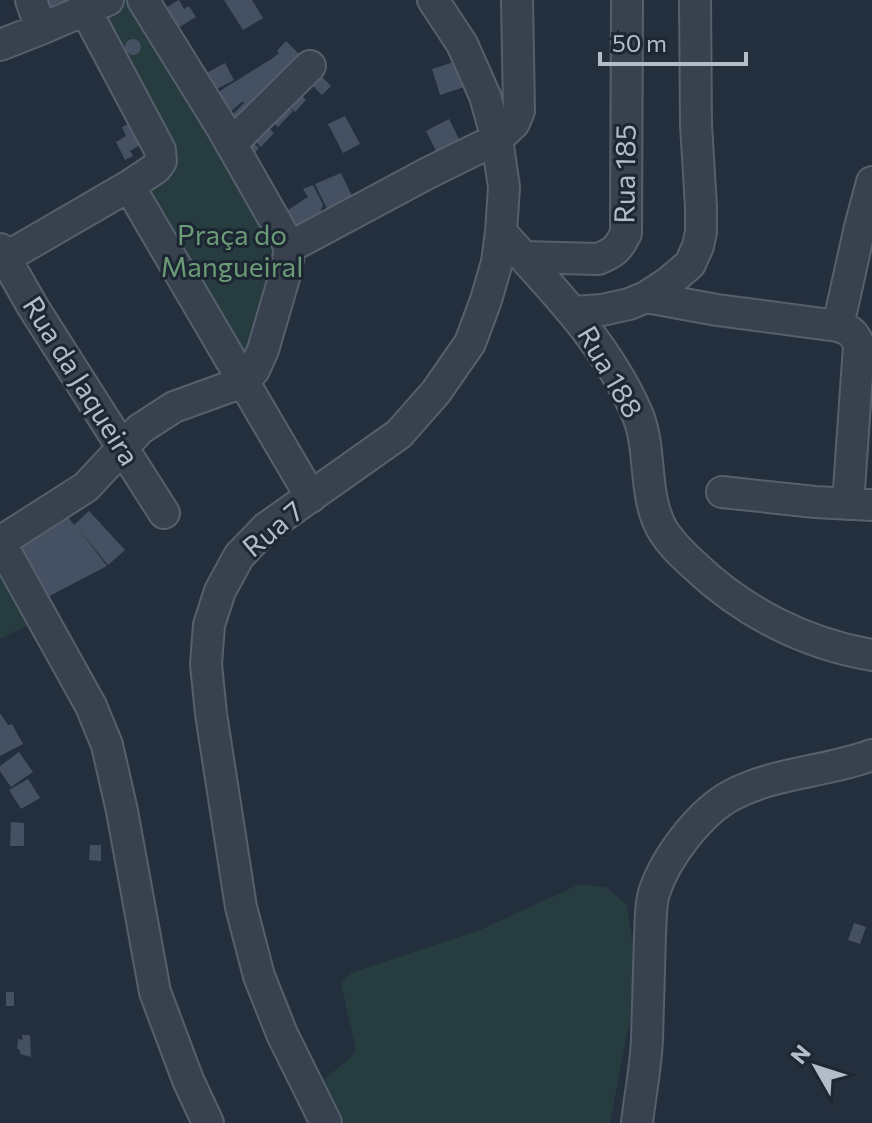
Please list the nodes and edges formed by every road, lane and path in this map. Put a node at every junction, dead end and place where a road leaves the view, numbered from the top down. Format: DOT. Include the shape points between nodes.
graph roads {
  1 [pos="31,0"];
  2 [pos="143,0"];
  3 [pos="433,0"];
  4 [pos="517,0"];
  5 [pos="627,0"];
  6 [pos="695,0"];
  7 [pos="97,5"];
  8 [pos="41,29"];
  9 [pos="0,45"];
  10 [pos="310,66"];
  11 [pos="497,139"];
  12 [pos="231,144"];
  13 [pos="872,182"];
  14 [pos="129,186"];
  15 [pos="501,232"];
  16 [pos="290,247"];
  17 [pos="2,253"];
  18 [pos="524,257"];
  19 [pos="646,297"];
  20 [pos="574,312"];
  21 [pos="838,326"];
  22 [pos="243,382"];
  23 [pos="121,447"];
  24 [pos="722,492"];
  25 [pos="311,497"];
  26 [pos="860,504"];
  27 [pos="164,513"];
  28 [pos="0,542"];
  29 [pos="872,655"];
  30 [pos="872,755"];
  31 [pos="208,1123"];
  32 [pos="326,1123"];
  33 [pos="637,1123"];
  1 -- 8 [label="street"];
  2 -- 12 [label="street"];
  3 -- 11 [label="street, Rua 7" via="462,44"];
  4 -- 11 [label="street" via="519,111"];
  5 -- 18 [label="street, Rua 185" via="626,233 619,248 598,259"];
  6 -- 19 [label="street" via="701,232 690,264"];
  7 -- 8 [label="street"];
  7 -- 14 [label="street" via="160,150 156,168"];
  8 -- 9 [label="street"];
  10 -- 12 [label="street"];
  11 -- 15 [label="street, Rua 7" via="504,187"];
  11 -- 16 [label="street"];
  12 -- 16 [label="street"];
  13 -- 21 [label="street"];
  14 -- 17 [label="street"];
  14 -- 22 [label="street"];
  15 -- 18 [label="street, Rua 188"];
  15 -- 25 [label="street, Rua 7" via="497,262 470,343 436,392 399,434"];
  16 -- 22 [label="street" via="263,350"];
  17 -- 23 [label="street, Rua da Jaqueira"];
  18 -- 20 [label="street, Rua 188"];
  19 -- 20 [label="street"];
  19 -- 21 [label="street"];
  20 -- 29 [label="street, Rua 188" via="612,364 637,411 653,503 662,529 680,552 749,608 796,633"];
  21 -- 26 [label="street" via="852,331 859,346"];
  22 -- 23 [label="street" via="174,407"];
  22 -- 25 [label="street"];
  23 -- 27 [label="street, Rua da Jaqueira"];
  23 -- 28 [label="street" via="86,487"];
  24 -- 26 [label="street"];
  25 -- 32 [label="street, Rua 7" via="266,528 239,556 209,625 206,664 241,907 259,976"];
  28 -- 31 [label="street" via="91,706 107,745 155,992"];
  30 -- 33 [label="street" via="756,784 730,796 712,808 671,857 654,894"];
}
